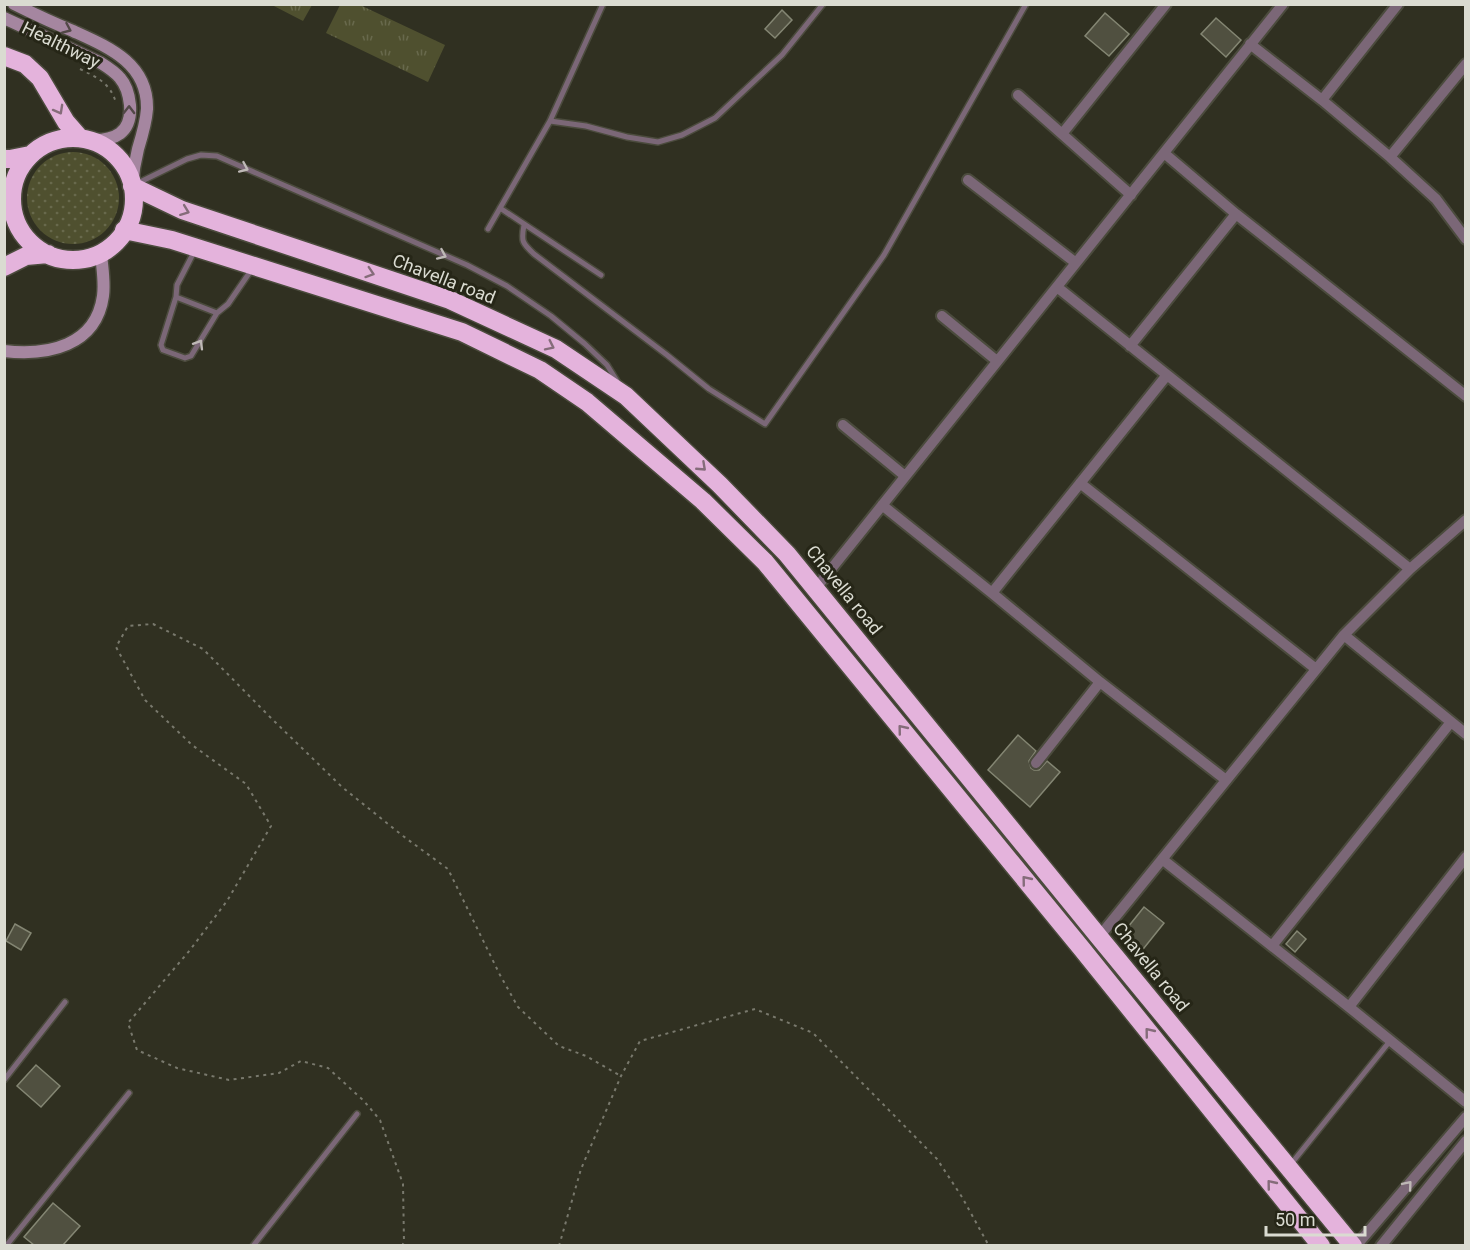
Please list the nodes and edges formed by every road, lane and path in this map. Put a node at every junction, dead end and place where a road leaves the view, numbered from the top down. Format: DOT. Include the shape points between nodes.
graph roads {
  1 [pos="14,4"];
  2 [pos="603,4"];
  3 [pos="823,4"];
  4 [pos="1026,4"];
  5 [pos="1166,4"];
  6 [pos="1283,4"];
  7 [pos="1398,4"];
  8 [pos="4,18"];
  9 [pos="1250,44"];
  10 [pos="4,56"];
  11 [pos="1466,64"];
  12 [pos="77,67"];
  13 [pos="1018,95"];
  14 [pos="1322,100"];
  15 [pos="117,108"];
  16 [pos="550,121"];
  17 [pos="1062,134"];
  18 [pos="85,139"];
  19 [pos="1164,153"];
  20 [pos="30,155"];
  21 [pos="1390,157"];
  22 [pos="4,159"];
  23 [pos="968,180"];
  24 [pos="132,186"];
  25 [pos="1131,195"];
  26 [pos="8,199"];
  27 [pos="500,208"];
  28 [pos="1236,214"];
  29 [pos="524,225"];
  30 [pos="488,229"];
  31 [pos="124,230"];
  32 [pos="1466,239"];
  33 [pos="196,247"];
  34 [pos="101,253"];
  35 [pos="48,254"];
  36 [pos="1076,263"];
  37 [pos="254,266"];
  38 [pos="4,267"];
  39 [pos="601,275"];
  40 [pos="1057,287"];
  41 [pos="176,297"];
  42 [pos="217,314"];
  43 [pos="942,316"];
  44 [pos="1130,346"];
  45 [pos="4,351"];
  46 [pos="997,361"];
  47 [pos="1167,375"];
  48 [pos="626,396"];
  49 [pos="1466,396"];
  50 [pos="843,425"];
  51 [pos="906,476"];
  52 [pos="1080,483"];
  53 [pos="882,505"];
  54 [pos="1466,520"];
  55 [pos="1410,569"];
  56 [pos="816,588"];
  57 [pos="992,593"];
  58 [pos="1344,635"];
  59 [pos="1316,669"];
  60 [pos="1100,682"];
  61 [pos="1450,722"];
  62 [pos="1466,734"];
  63 [pos="955,760"];
  64 [pos="1035,763"];
  65 [pos="938,774"];
  66 [pos="1226,780"];
  67 [pos="1466,857"];
  68 [pos="1162,859"];
  69 [pos="1099,937"];
  70 [pos="1272,946"];
  71 [pos="65,1002"];
  72 [pos="1349,1007"];
  73 [pos="1390,1041"];
  74 [pos="621,1076"];
  75 [pos="4,1080"];
  76 [pos="129,1093"];
  77 [pos="1466,1102"];
  78 [pos="357,1114"];
  79 [pos="1466,1116"];
  80 [pos="1466,1142"];
  81 [pos="1288,1167"];
  82 [pos="6,1245"];
  83 [pos="253,1245"];
  84 [pos="402,1245"];
  85 [pos="559,1245"];
  86 [pos="989,1245"];
  87 [pos="1321,1245"];
  88 [pos="1354,1245"];
  89 [pos="1381,1245"];
  1 -- 24 [label="main road, one-way" via="105,46 136,73 147,106"];
  2 -- 16 [label="lane"];
  3 -- 16 [label="lane" via="782,55 715,118 682,135 658,142"];
  4 -- 29 [label="lane" via="884,255 765,424 709,389 524,246"];
  5 -- 17 [label="street"];
  6 -- 9 [label="street"];
  7 -- 14 [label="street"];
  18 -- 8 [label="main road, one-way" via="102,141 120,134 126,127 130,119 129,97 119,76 102,63"];
  9 -- 14 [label="street"];
  9 -- 19 [label="street"];
  10 -- 18 [label="highway, one-way" via="25,64 40,78 66,122"];
  11 -- 21 [label="street"];
  12 -- 15 [label="path, Healthway" via="107,85"];
  13 -- 17 [label="street"];
  14 -- 21 [label="street"];
  16 -- 27 [label="lane"];
  17 -- 25 [label="street"];
  18 -- 20 [label="highway" via="62,139 45,144"];
  18 -- 24 [label="highway" via="113,152 128,172"];
  19 -- 25 [label="street"];
  19 -- 28 [label="street"];
  20 -- 22 [label="highway"];
  20 -- 26 [label="highway"];
  21 -- 32 [label="street" via="1436,199"];
  23 -- 36 [label="street"];
  24 -- 31 [label="highway" via="131,220"];
  24 -- 48 [label="highway, Chavella road, one-way" via="182,210 450,300 556,349"];
  24 -- 48 [label="lane, one-way" via="187,159 217,156 507,286 585,344 607,365"];
  25 -- 36 [label="street"];
  26 -- 35 [label="highway" via="30,242"];
  27 -- 29 [label="lane"];
  27 -- 30 [label="lane"];
  28 -- 44 [label="street"];
  28 -- 49 [label="street"];
  29 -- 39 [label="lane"];
  31 -- 33 [label="highway"];
  31 -- 34 [label="highway"];
  33 -- 37 [label="highway"];
  33 -- 41 [label="lane" via="177,285"];
  34 -- 35 [label="highway" via="84,259"];
  34 -- 45 [label="main road" via="103,295 95,321 78,339 58,349 24,354"];
  35 -- 38 [label="highway" via="26,256"];
  36 -- 40 [label="street"];
  37 -- 42 [label="lane"];
  65 -- 37 [label="highway, one-way" via="765,562 703,501 586,402 540,370 462,332"];
  40 -- 44 [label="street"];
  40 -- 46 [label="street"];
  41 -- 42 [label="lane"];
  41 -- 42 [label="lane, one-way" via="161,345 163,350 185,358 191,356"];
  43 -- 46 [label="street"];
  44 -- 47 [label="street"];
  46 -- 51 [label="street"];
  47 -- 52 [label="street"];
  47 -- 55 [label="street"];
  48 -- 56 [label="highway, Chavella road, one-way" via="720,485"];
  50 -- 51 [label="street"];
  51 -- 53 [label="street"];
  52 -- 57 [label="street"];
  52 -- 59 [label="street"];
  53 -- 56 [label="street"];
  53 -- 57 [label="street"];
  54 -- 55 [label="street"];
  55 -- 58 [label="street"];
  56 -- 63 [label="highway, Chavella road"];
  57 -- 60 [label="street"];
  58 -- 59 [label="street"];
  58 -- 61 [label="street"];
  59 -- 66 [label="street"];
  60 -- 64 [label="street"];
  60 -- 66 [label="street"];
  61 -- 62 [label="street"];
  61 -- 70 [label="street"];
  63 -- 65 [label="highway"];
  63 -- 69 [label="highway, Chavella road"];
  87 -- 65 [label="highway, one-way"];
  66 -- 68 [label="street"];
  67 -- 72 [label="street"];
  68 -- 69 [label="street"];
  68 -- 70 [label="street"];
  69 -- 81 [label="highway, Chavella road"];
  70 -- 72 [label="street"];
  71 -- 75 [label="lane"];
  72 -- 73 [label="street"];
  73 -- 77 [label="street"];
  73 -- 81 [label="lane"];
  74 -- 84 [label="path" via="559,1046 518,1007 448,869 342,787 203,649 153,624 128,626 116,647 145,700 192,745 246,783 271,826 227,901 128,1023 137,1050 177,1068 229,1080 279,1073 301,1061 328,1068 380,1120 404,1184"];
  74 -- 85 [label="path" via="581,1169"];
  74 -- 86 [label="path" via="640,1041 755,1009 813,1033 937,1159"];
  76 -- 82 [label="lane"];
  78 -- 83 [label="lane"];
  88 -- 79 [label="street, one-way"];
  80 -- 89 [label="street"];
  81 -- 88 [label="highway, Chavella road"];
}
